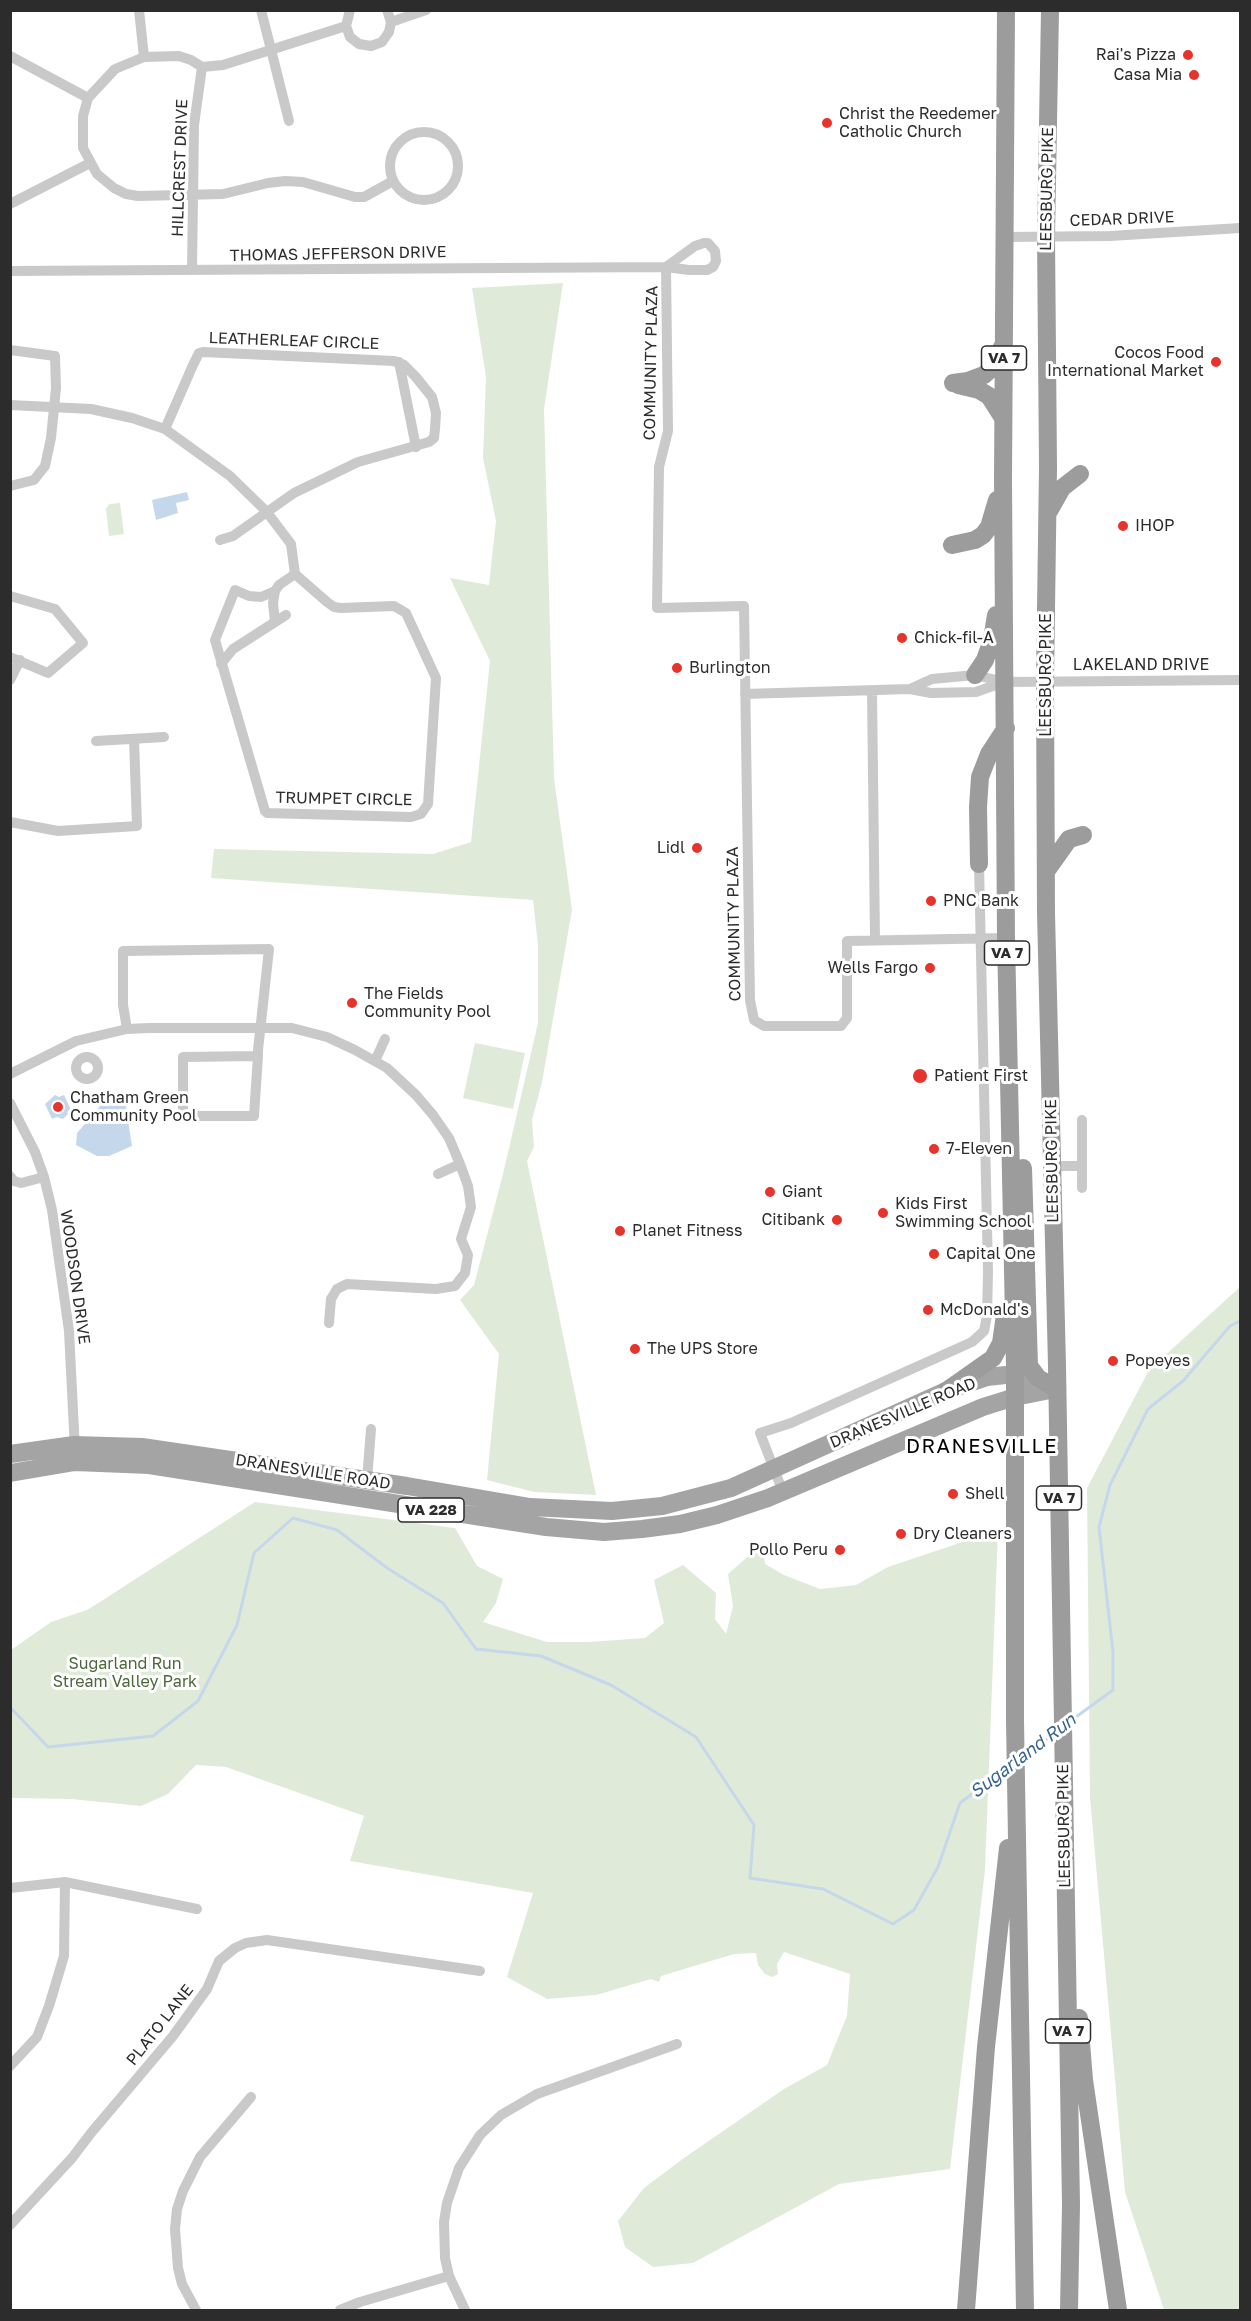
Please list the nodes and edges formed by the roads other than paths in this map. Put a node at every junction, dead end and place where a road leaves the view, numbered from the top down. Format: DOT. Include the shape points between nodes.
graph roads {
  1 [pos="138,10"];
  2 [pos="261,10"];
  3 [pos="350,10"];
  4 [pos="387,10"];
  5 [pos="426,10"];
  6 [pos="1006,10"];
  7 [pos="1050,10"];
  8 [pos="391,22"];
  9 [pos="346,26"];
  10 [pos="270,51"];
  11 [pos="10,56"];
  12 [pos="144,57"];
  13 [pos="202,67"];
  14 [pos="88,98"];
  15 [pos="289,121"];
  16 [pos="90,163"];
  17 [pos="393,181"];
  18 [pos="194,194"];
  19 [pos="10,204"];
  20 [pos="1240,228"];
  21 [pos="1004,237"];
  22 [pos="1046,237"];
  23 [pos="666,267"];
  24 [pos="192,270"];
  25 [pos="10,271"];
  26 [pos="1004,343"];
  27 [pos="10,350"];
  28 [pos="399,362"];
  29 [pos="10,405"];
  30 [pos="53,407"];
  31 [pos="1004,420"];
  32 [pos="165,429"];
  33 [pos="416,447"];
  34 [pos="1048,467"];
  35 [pos="1003,478"];
  36 [pos="10,486"];
  37 [pos="267,511"];
  38 [pos="1047,514"];
  39 [pos="220,540"];
  40 [pos="952,545"];
  41 [pos="295,574"];
  42 [pos="1004,575"];
  43 [pos="275,591"];
  44 [pos="10,596"];
  45 [pos="286,615"];
  46 [pos="275,622"];
  47 [pos="15,658"];
  48 [pos="221,664"];
  49 [pos="975,675"];
  50 [pos="10,680"];
  51 [pos="1045,680"];
  52 [pos="1240,680"];
  53 [pos="1005,682"];
  54 [pos="910,689"];
  55 [pos="872,691"];
  56 [pos="745,694"];
  57 [pos="1006,728"];
  58 [pos="165,737"];
  59 [pos="134,739"];
  60 [pos="96,741"];
  61 [pos="10,822"];
  62 [pos="1083,835"];
  63 [pos="980,864"];
  64 [pos="1046,872"];
  65 [pos="1006,938"];
  66 [pos="982,939"];
  67 [pos="875,940"];
  68 [pos="261,1027"];
  69 [pos="127,1029"];
  70 [pos="386,1039"];
  71 [pos="76,1041"];
  72 [pos="1009,1049"];
  73 [pos="258,1056"];
  74 [pos="84,1057"];
  75 [pos="375,1061"];
  76 [pos="10,1074"];
  77 [pos="10,1103"];
  78 [pos="1082,1120"];
  79 [pos="460,1164"];
  80 [pos="1052,1166"];
  81 [pos="1082,1166"];
  82 [pos="438,1174"];
  83 [pos="10,1176"];
  84 [pos="44,1177"];
  85 [pos="1082,1188"];
  86 [pos="1012,1224"];
  87 [pos="987,1225"];
  88 [pos="1012,1254"];
  89 [pos="329,1323"];
  90 [pos="1015,1374"];
  91 [pos="1057,1389"];
  92 [pos="946,1391"];
  93 [pos="1015,1397"];
  94 [pos="371,1429"];
  95 [pos="10,1454"];
  96 [pos="75,1454"];
  97 [pos="773,1470"];
  98 [pos="10,1473"];
  99 [pos="367,1480"];
  100 [pos="783,1492"];
  101 [pos="1017,1784"];
  102 [pos="1063,1815"];
  103 [pos="65,1882"];
  104 [pos="10,1888"];
  105 [pos="197,1909"];
  106 [pos="480,1971"];
  107 [pos="677,2044"];
  108 [pos="10,2066"];
  109 [pos="251,2097"];
  110 [pos="10,2225"];
  111 [pos="971,2228"];
  112 [pos="449,2276"];
  113 [pos="196,2310"];
  114 [pos="340,2310"];
  115 [pos="465,2310"];
  116 [pos="959,2310"];
  117 [pos="966,2310"];
  118 [pos="1025,2310"];
  119 [pos="1069,2310"];
  120 [pos="1119,2310"];
  1 -- 12 [label="street"];
  2 -- 10 [label="street"];
  3 -- 9 [label="street"];
  4 -- 8 [label="street"];
  5 -- 8 [label="street"];
  6 -- 21 [label="highway, VA 7"];
  7 -- 22 [label="highway, LEESBURG PIKE / VA 7"];
  8 -- 9 [label="street" via="386,38 371,46 354,41"];
  9 -- 10 [label="street"];
  10 -- 13 [label="street"];
  10 -- 15 [label="street"];
  11 -- 14 [label="street"];
  12 -- 13 [label="street" via="179,56"];
  12 -- 14 [label="street" via="115,69"];
  13 -- 18 [label="street, HILLCREST DRIVE" via="194,125"];
  14 -- 16 [label="street" via="82,133"];
  16 -- 18 [label="street" via="104,180 126,194"];
  16 -- 19 [label="street"];
  17 -- 17 [label="street" via="409,198 435,200 453,186 458,172 455,150 438,134 416,133 404,138 394,148 389,164"];
  17 -- 18 [label="street" via="364,197 303,182 268,183 223,194"];
  18 -- 24 [label="street, HILLCREST DRIVE"];
  20 -- 22 [label="street, CEDAR DRIVE"];
  21 -- 22 [label="street, CEDAR DRIVE"];
  21 -- 26 [label="highway, VA 7"];
  22 -- 34 [label="highway, LEESBURG PIKE / VA 7"];
  23 -- 24 [label="street, THOMAS JEFFERSON DRIVE"];
  23 -- 56 [label="street, COMMUNITY PLAZA" via="668,431 659,467 657,608 744,606"];
  24 -- 25 [label="street, THOMAS JEFFERSON DRIVE"];
  26 -- 31 [label="highway, VA 7"];
  26 -- 31 [label="highway" via="989,371 953,383 989,396"];
  27 -- 30 [label="street" via="55,356"];
  28 -- 32 [label="street, LEATHERLEAF CIRCLE" via="199,353"];
  28 -- 33 [label="street, LEATHERLEAF CIRCLE"];
  28 -- 33 [label="street, LEATHERLEAF CIRCLE" via="428,390 435,404 434,438"];
  29 -- 30 [label="street"];
  30 -- 32 [label="street" via="91,409"];
  30 -- 36 [label="street" via="45,466 34,480"];
  31 -- 35 [label="highway, VA 7"];
  32 -- 37 [label="street" via="230,476"];
  33 -- 37 [label="street" via="358,462 294,493"];
  34 -- 38 [label="highway, LEESBURG PIKE / VA 7"];
  34 -- 38 [label="highway" via="1061,473 1080,474 1062,488"];
  35 -- 40 [label="highway" via="986,532 975,540"];
  35 -- 42 [label="highway, VA 7"];
  37 -- 39 [label="street" via="233,536"];
  37 -- 41 [label="street" via="291,544"];
  38 -- 51 [label="highway, LEESBURG PIKE / VA 7"];
  41 -- 43 [label="street"];
  41 -- 48 [label="street, TRUMPET CIRCLE" via="334,607 394,606 408,616 436,678 425,811 411,818 267,813"];
  42 -- 49 [label="highway" via="992,640"];
  42 -- 53 [label="highway, VA 7"];
  43 -- 46 [label="street"];
  43 -- 48 [label="street, TRUMPET CIRCLE" via="261,597 236,590 216,633"];
  44 -- 47 [label="street" via="55,609 83,643 48,673"];
  45 -- 46 [label="street"];
  46 -- 48 [label="street" via="233,649"];
  47 -- 50 [label="street"];
  49 -- 53 [label="street"];
  49 -- 54 [label="street" via="932,679"];
  51 -- 52 [label="street, LAKELAND DRIVE"];
  51 -- 53 [label="street, LAKELAND DRIVE"];
  51 -- 64 [label="highway, LEESBURG PIKE / VA 7"];
  53 -- 54 [label="street" via="976,692 931,693"];
  53 -- 57 [label="highway, VA 7"];
  54 -- 55 [label="street"];
  55 -- 56 [label="street"];
  55 -- 67 [label="street"];
  56 -- 67 [label="street, COMMUNITY PLAZA" via="750,1000 754,1020 764,1026 841,1026 847,1018 847,941"];
  57 -- 63 [label="highway" via="980,777"];
  57 -- 65 [label="highway, VA 7"];
  58 -- 59 [label="street"];
  59 -- 60 [label="street"];
  59 -- 61 [label="street" via="137,826 58,831"];
  62 -- 64 [label="highway" via="1068,839"];
  63 -- 66 [label="street"];
  64 -- 80 [label="highway, LEESBURG PIKE / VA 7"];
  65 -- 66 [label="street, COMMUNITY PLAZA"];
  65 -- 72 [label="highway, VA 7"];
  66 -- 67 [label="street, COMMUNITY PLAZA"];
  66 -- 87 [label="street"];
  68 -- 69 [label="street"];
  68 -- 69 [label="street" via="269,949 123,951"];
  68 -- 73 [label="street"];
  68 -- 75 [label="street" via="309,1032"];
  69 -- 71 [label="street"];
  70 -- 75 [label="street"];
  71 -- 74 [label="street"];
  71 -- 76 [label="street"];
  72 -- 86 [label="highway, VA 7"];
  72 -- 91 [label="highway" via="1021,1136 1029,1366 1038,1378"];
  73 -- 73 [label="street" via="254,1116 183,1116 183,1057"];
  75 -- 79 [label="street" via="404,1082 433,1115"];
  77 -- 84 [label="street, WOODSON DRIVE"];
  78 -- 81 [label="street"];
  79 -- 82 [label="street"];
  79 -- 89 [label="street" via="471,1207 461,1239 468,1255 465,1273 454,1286 436,1288 347,1284 337,1289 331,1299"];
  80 -- 81 [label="street"];
  80 -- 91 [label="highway, LEESBURG PIKE / VA 7"];
  81 -- 85 [label="street"];
  83 -- 84 [label="street" via="21,1184"];
  84 -- 96 [label="street, WOODSON DRIVE" via="67,1312"];
  86 -- 87 [label="street"];
  86 -- 88 [label="highway, VA 7"];
  87 -- 97 [label="street" via="984,1331 972,1342 791,1423 760,1433"];
  88 -- 90 [label="highway, VA 7"];
  88 -- 92 [label="highway" via="997,1351 987,1364"];
  90 -- 91 [label="main road, DRANESVILLE ROAD / VA 228"];
  90 -- 92 [label="main road, DRANESVILLE ROAD / VA 228" via="987,1377"];
  90 -- 93 [label="highway, VA 7"];
  91 -- 93 [label="main road, DRANESVILLE ROAD / VA 228"];
  91 -- 102 [label="highway, LEESBURG PIKE / VA 7"];
  92 -- 97 [label="main road, DRANESVILLE ROAD / VA 228"];
  93 -- 100 [label="main road, DRANESVILLE ROAD / VA 228"];
  93 -- 101 [label="highway, VA 7"];
  94 -- 99 [label="street"];
  95 -- 96 [label="main road, DRANESVILLE ROAD / VA 228"];
  96 -- 98 [label="main road, DRANESVILLE ROAD / VA 228"];
  96 -- 99 [label="main road, DRANESVILLE ROAD / VA 228" via="110,1445 172,1450"];
  96 -- 100 [label="main road, DRANESVILLE ROAD / VA 228" via="546,1527 604,1532 680,1524"];
  97 -- 99 [label="main road, DRANESVILLE ROAD / VA 228" via="711,1494 662,1506 612,1511 530,1508"];
  97 -- 100 [label="street"];
  101 -- 111 [label="highway" via="986,2047"];
  101 -- 118 [label="highway, VA 7"];
  102 -- 119 [label="highway, LEESBURG PIKE / VA 7" via="1071,2205"];
  102 -- 120 [label="highway" via="1084,2080"];
  103 -- 104 [label="street"];
  103 -- 105 [label="street"];
  103 -- 108 [label="street" via="64,1956 37,2037"];
  106 -- 110 [label="street, PLATO LANE" via="267,1940 235,1948 219,1961 207,1989 173,2036 72,2158"];
  107 -- 112 [label="street" via="537,2094 492,2122 468,2151 452,2185 443,2241"];
  109 -- 113 [label="street" via="200,2157 177,2209 178,2268"];
  111 -- 116 [label="highway"];
  111 -- 117 [label="highway"];
  112 -- 114 [label="street"];
  112 -- 115 [label="street"];
}
